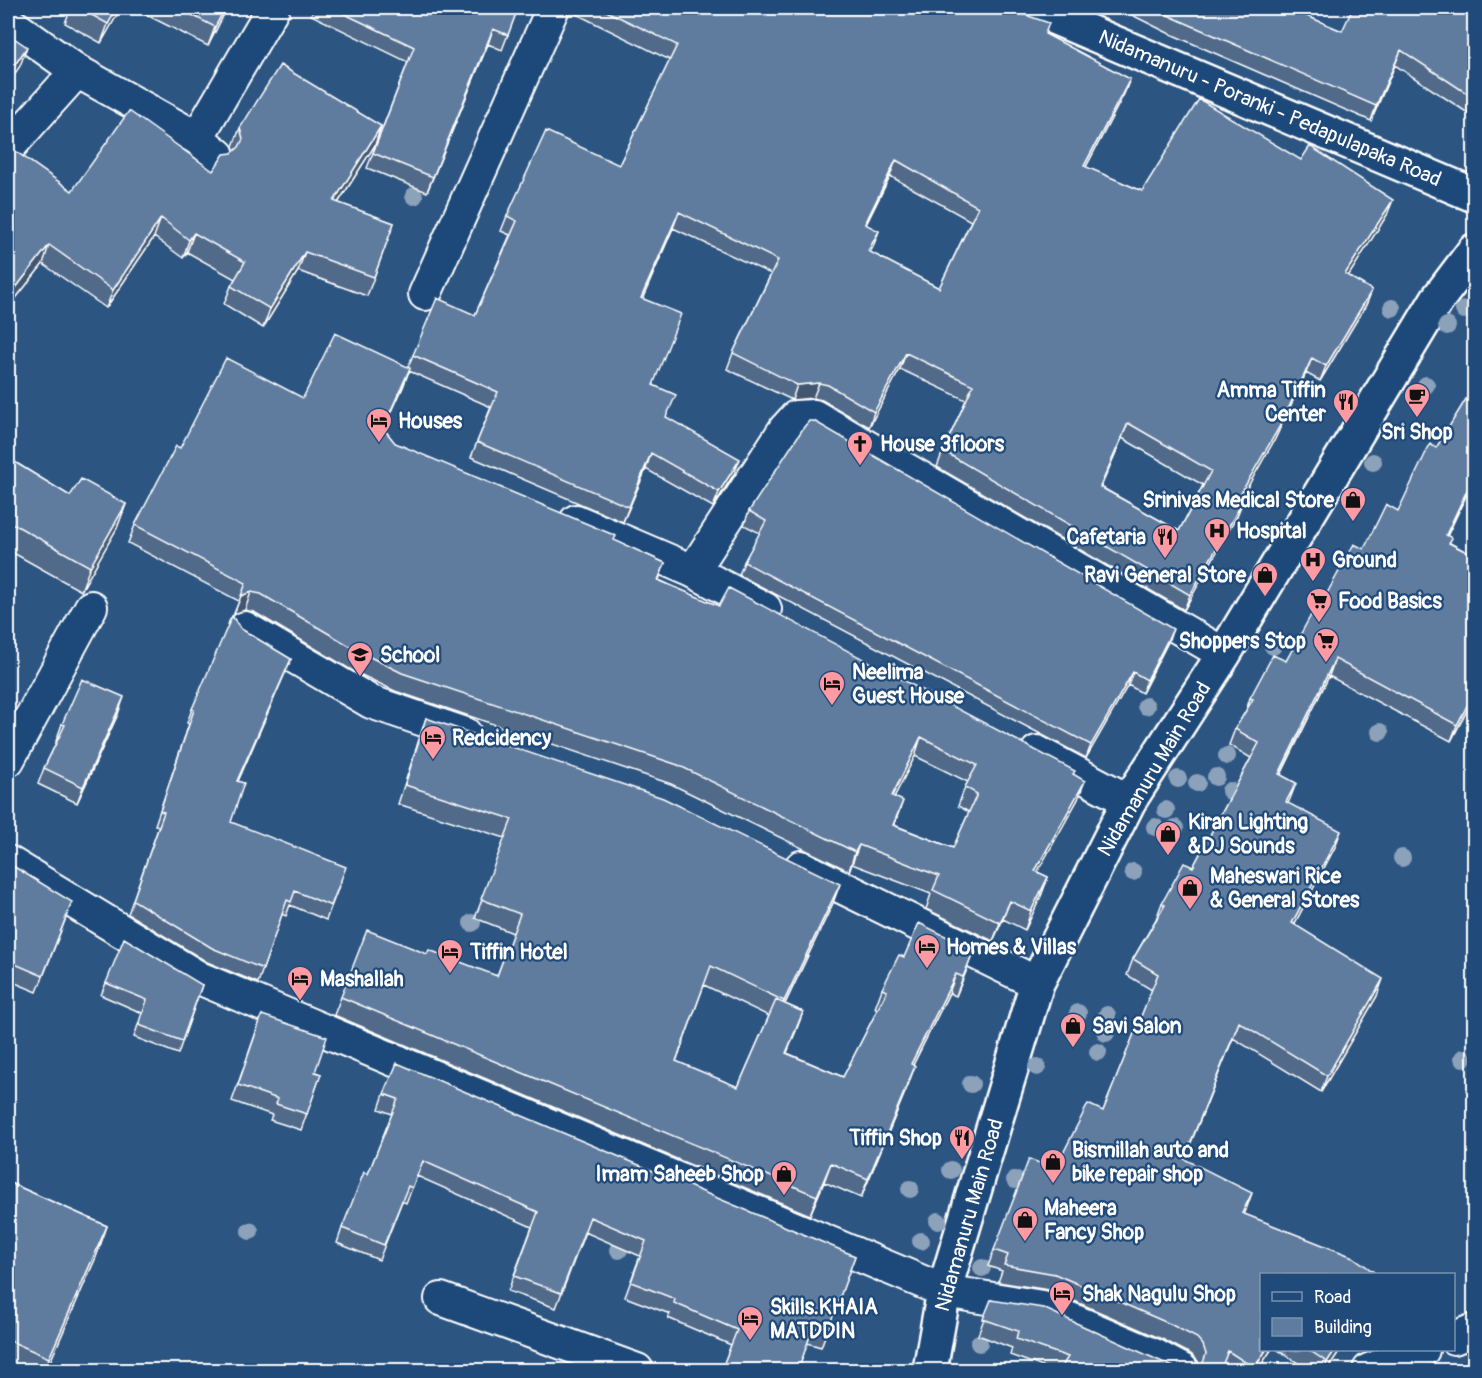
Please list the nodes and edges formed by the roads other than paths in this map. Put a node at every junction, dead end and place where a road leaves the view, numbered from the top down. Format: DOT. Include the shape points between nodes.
graph roads {
  1 [pos="273,8"];
  2 [pos="553,8"];
  3 [pos="1032,8"];
  4 [pos="8,22"];
  5 [pos="77,71"];
  6 [pos="8,148"];
  7 [pos="1474,195"];
  8 [pos="1473,258"];
  9 [pos="425,294"];
  10 [pos="550,510"];
  11 [pos="693,571"];
  12 [pos="91,607"];
  13 [pos="787,620"];
  14 [pos="245,627"];
  15 [pos="1224,654"];
  16 [pos="1015,741"];
  17 [pos="495,743"];
  18 [pos="8,760"];
  19 [pos="1129,801"];
  20 [pos="770,852"];
  21 [pos="8,862"];
  22 [pos="1037,983"];
  23 [pos="944,1291"];
  24 [pos="441,1299"];
  25 [pos="1474,1330"];
  26 [pos="1455,1338"];
  27 [pos="1420,1351"];
  28 [pos="637,1371"];
  29 [pos="930,1371"];
  30 [pos="1182,1371"];
  31 [pos="1369,1371"];
  1 -- 5 [label="street" via="207,147"];
  2 -- 9 [label="street"];
  3 -- 7 [label="main road, Nidamanuru - Poranki - Pedapulapaka Road"];
  4 -- 5 [label="street"];
  5 -- 6 [label="street"];
  8 -- 15 [label="main road, Nidamanuru Main Road" via="1437,300"];
  10 -- 11 [label="street"];
  11 -- 13 [label="street"];
  11 -- 15 [label="street" via="785,429 796,417 814,416"];
  12 -- 18 [label="street"];
  14 -- 17 [label="street" via="371,702"];
  15 -- 19 [label="main road, Nidamanuru Main Road"];
  16 -- 19 [label="street"];
  19 -- 22 [label="main road, Nidamanuru Main Road"];
  20 -- 22 [label="street"];
  21 -- 23 [label="street" via="199,978"];
  22 -- 23 [label="main road, Nidamanuru Main Road"];
  23 -- 29 [label="main road, Nidamanuru Main Road"];
  23 -- 30 [label="street" via="1042,1307"];
  24 -- 28 [label="street"];
  25 -- 26 [label="street"];
  27 -- 31 [label="street"];
}
